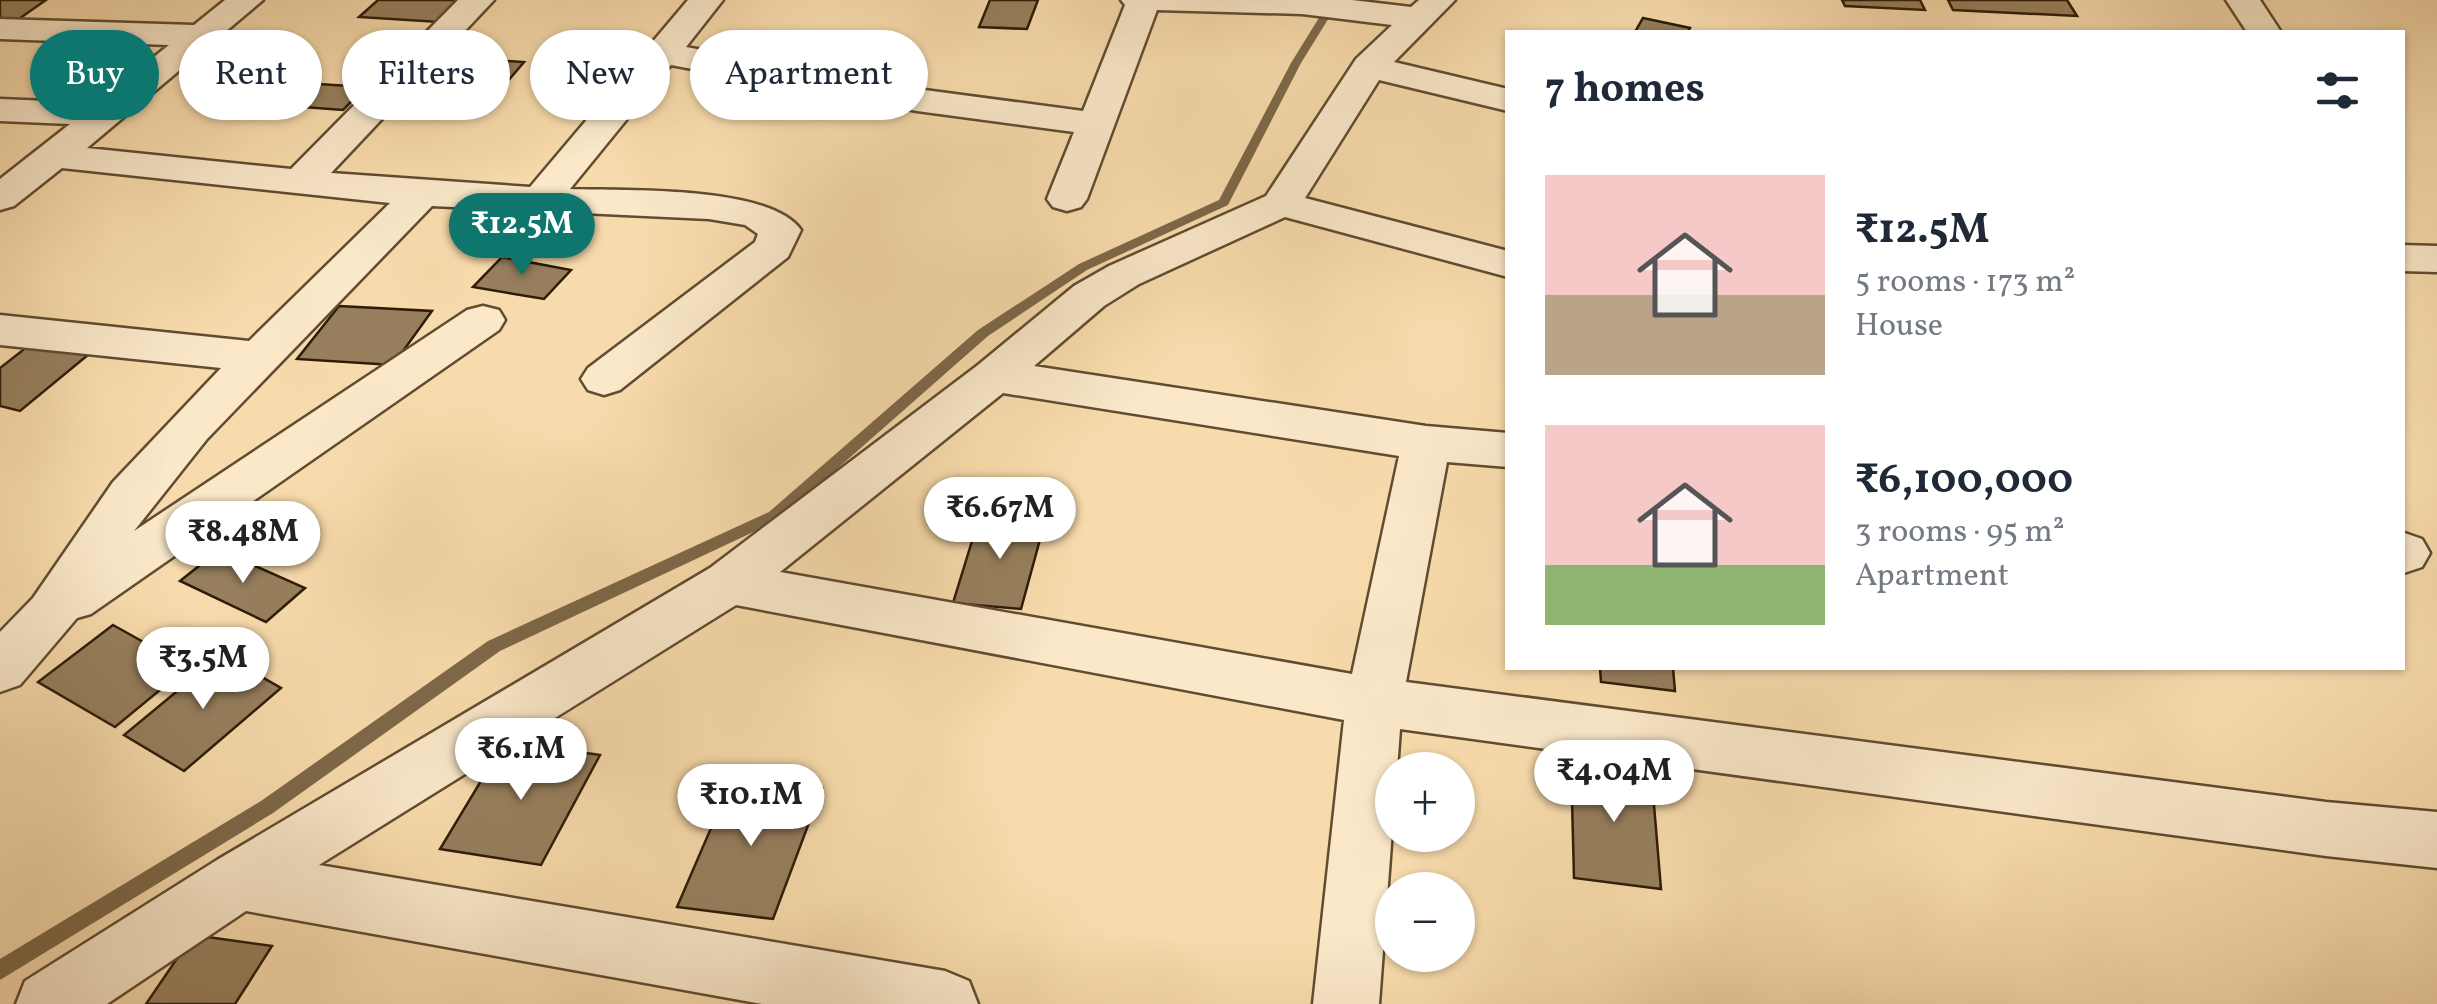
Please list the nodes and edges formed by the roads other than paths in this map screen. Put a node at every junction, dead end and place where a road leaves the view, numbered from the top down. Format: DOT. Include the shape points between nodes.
graph roads {
  1 [pos="246,0"];
  2 [pos="477,0"];
  3 [pos="706,0"];
  4 [pos="1141,0"];
  5 [pos="2243,0"];
  6 [pos="1428,9"];
  7 [pos="0,29"];
  8 [pos="208,30"];
  9 [pos="2263,30"];
  10 [pos="179,35"];
  11 [pos="670,43"];
  12 [pos="179,54"];
  13 [pos="670,54"];
  14 [pos="1368,66"];
  15 [pos="159,70"];
  16 [pos="1505,99"];
  17 [pos="0,110"];
  18 [pos="30,111"];
  19 [pos="98,120"];
  20 [pos="606,120"];
  21 [pos="1098,124"];
  22 [pos="54,156"];
  23 [pos="300,182"];
  24 [pos="422,194"];
  25 [pos="0,198"];
  26 [pos="1067,199"];
  27 [pos="539,201"];
  28 [pos="1281,204"];
  29 [pos="2405,258"];
  30 [pos="2437,260"];
  31 [pos="1505,263"];
  32 [pos="482,320"];
  33 [pos="0,330"];
  34 [pos="262,357"];
  35 [pos="994,376"];
  36 [pos="604,378"];
  37 [pos="1426,443"];
  38 [pos="1505,450"];
  39 [pos="729,582"];
  40 [pos="52,613"];
  41 [pos="0,669"];
  42 [pos="1374,702"];
  43 [pos="2437,840"];
  44 [pos="239,881"];
  45 [pos="49,1004"];
  46 [pos="944,1004"];
  47 [pos="1346,1004"];
  1 -- 8 [label="street"];
  2 -- 23 [label="street"];
  3 -- 11 [label="street"];
  4 -- 6 [label="street" via="1302,4 1366,13"];
  4 -- 21 [label="street"];
  5 -- 9 [label="street"];
  6 -- 14 [label="street"];
  7 -- 10 [label="street"];
  12 -- 15 [label="street"];
  13 -- 21 [label="street" via="918,100"];
  14 -- 16 [label="street"];
  14 -- 28 [label="street"];
  17 -- 18 [label="street"];
  19 -- 22 [label="street"];
  20 -- 27 [label="street"];
  21 -- 26 [label="street"];
  22 -- 23 [label="street"];
  22 -- 25 [label="street"];
  23 -- 24 [label="street"];
  24 -- 27 [label="street"];
  24 -- 34 [label="street"];
  27 -- 36 [label="street" via="709,208 757,215 780,230 773,248"];
  28 -- 31 [label="street"];
  28 -- 35 [label="street" via="1100,289"];
  29 -- 30 [label="street"];
  32 -- 40 [label="street"];
  33 -- 34 [label="street"];
  34 -- 40 [label="street" via="131,495"];
  35 -- 37 [label="street"];
  35 -- 39 [label="street"];
  37 -- 38 [label="street"];
  37 -- 42 [label="street"];
  39 -- 42 [label="street"];
  39 -- 44 [label="street"];
  40 -- 41 [label="street"];
  42 -- 43 [label="street"];
  42 -- 47 [label="street"];
  44 -- 45 [label="street"];
  44 -- 46 [label="street"];
}
